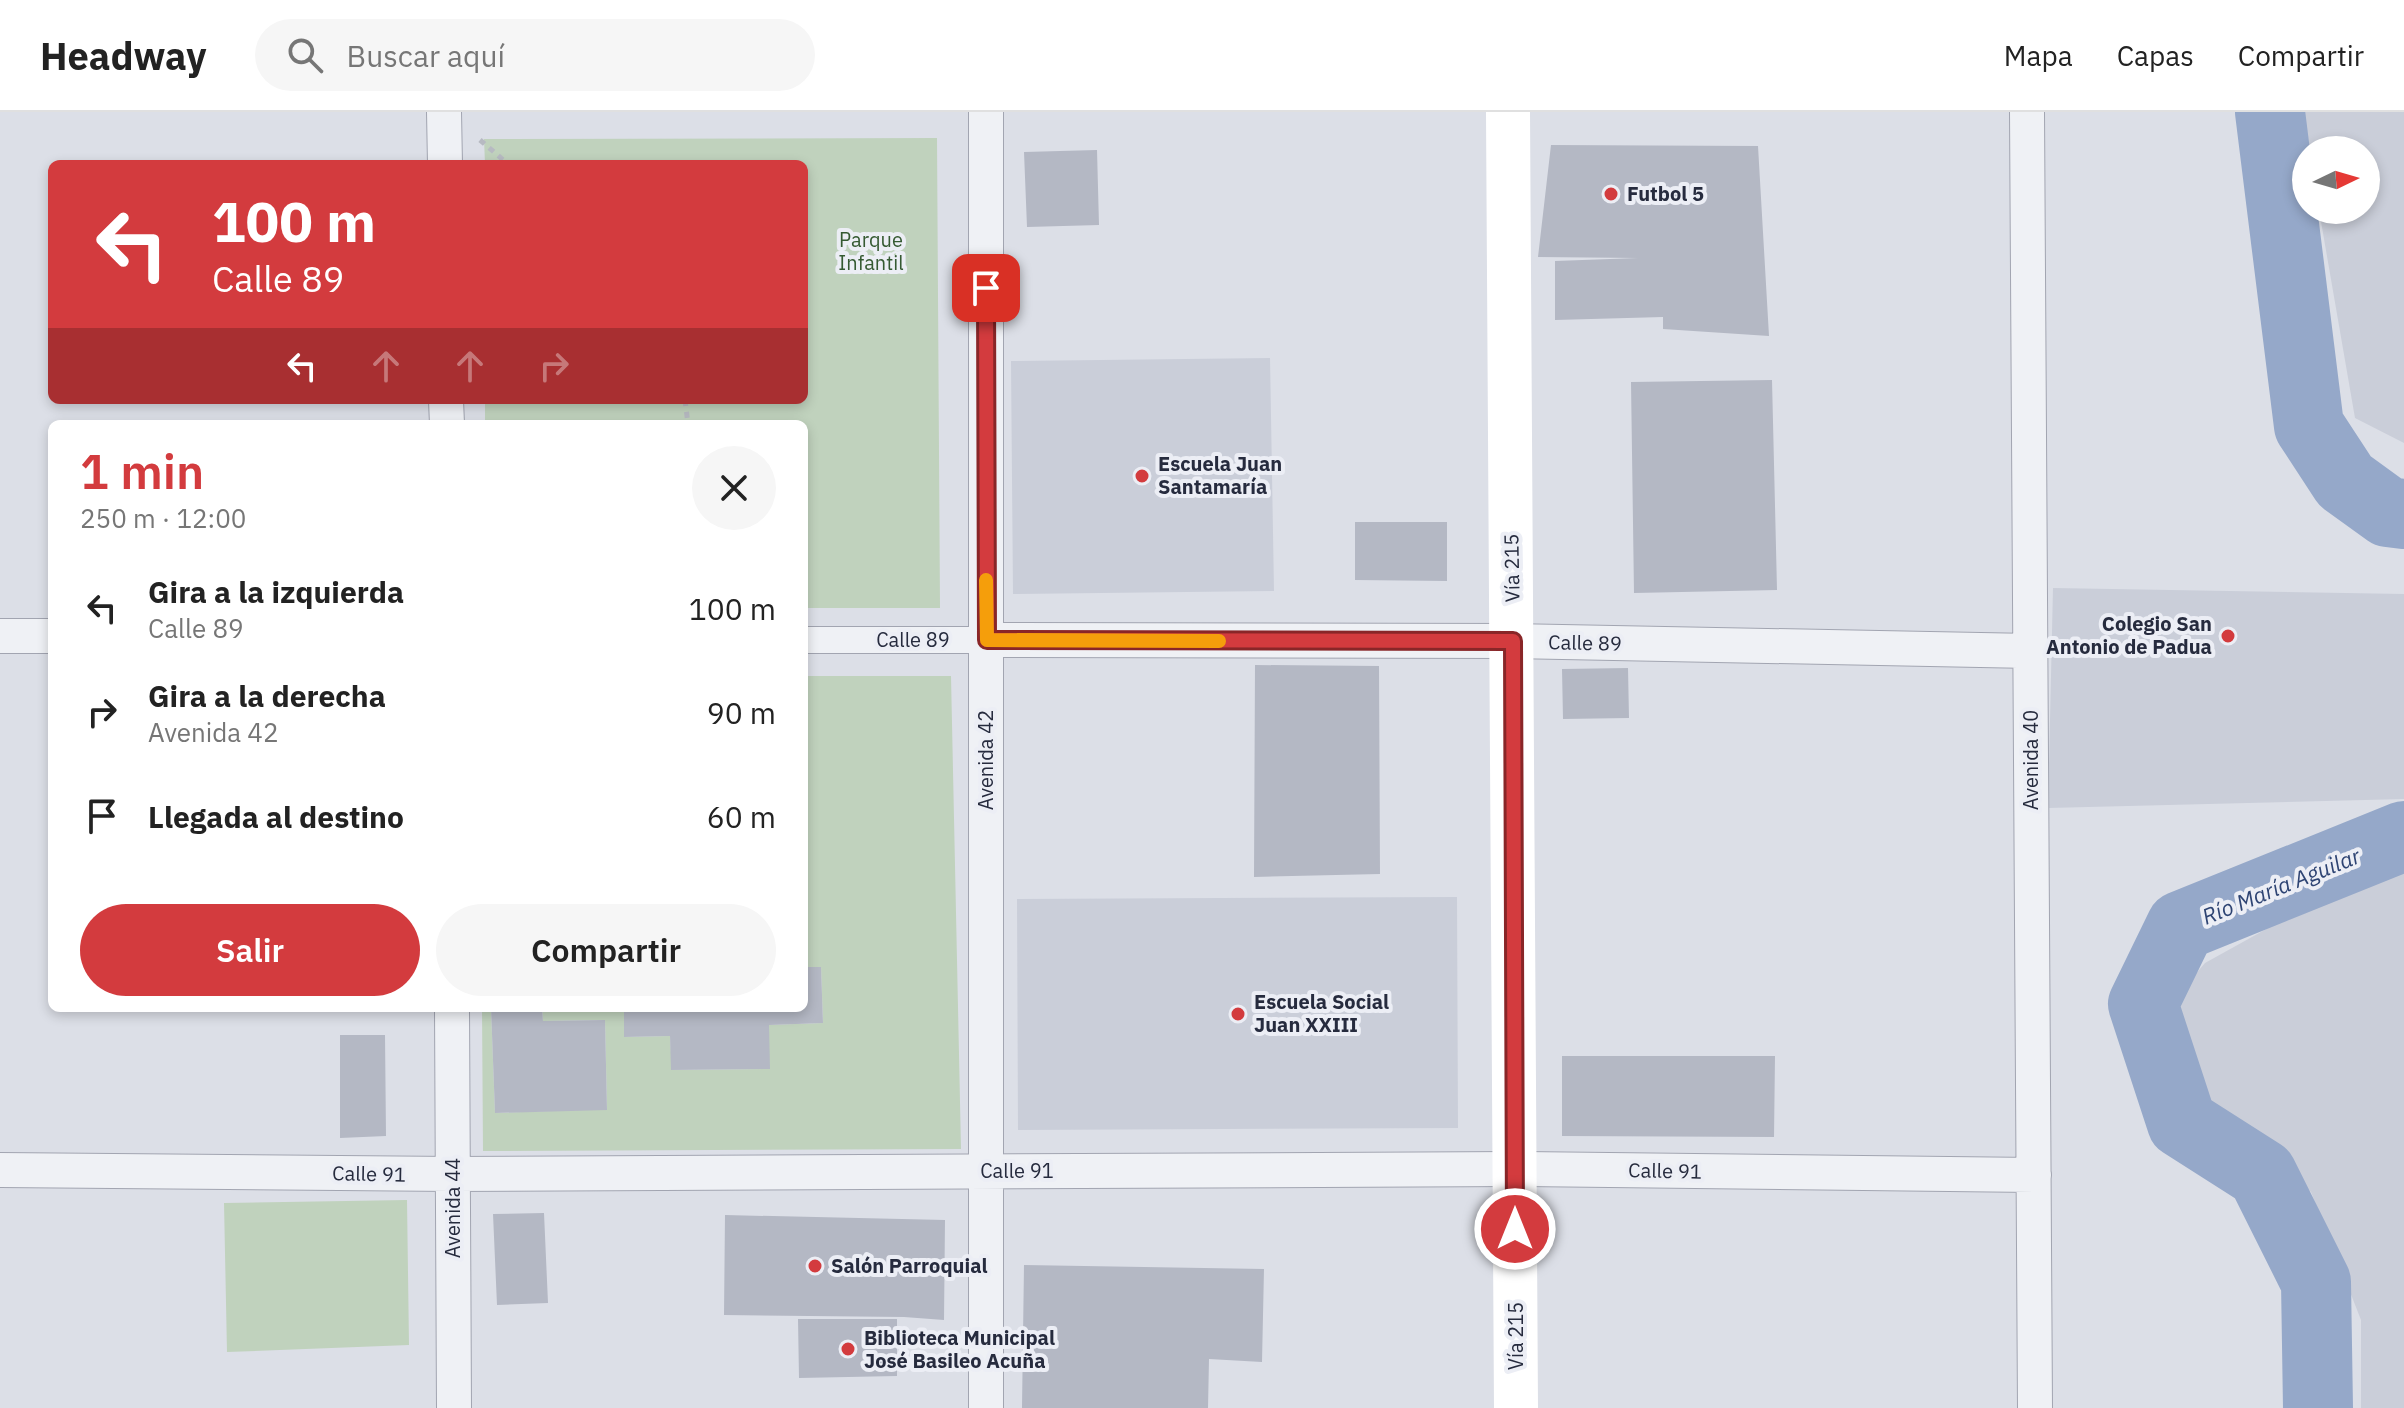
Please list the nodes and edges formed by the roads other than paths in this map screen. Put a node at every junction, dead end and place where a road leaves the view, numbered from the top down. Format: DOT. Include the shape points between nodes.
graph roads {
  1 [pos="986,112"];
  2 [pos="1508,112"];
  3 [pos="2027,112"];
  4 [pos="457,122"];
  5 [pos="446,160"];
  6 [pos="0,636"];
  7 [pos="48,636"];
  8 [pos="808,640"];
  9 [pos="987,640"];
  10 [pos="1513,641"];
  11 [pos="2031,651"];
  12 [pos="452,1012"];
  13 [pos="1515,1169"];
  14 [pos="0,1170"];
  15 [pos="985,1171"];
  16 [pos="453,1174"];
  17 [pos="2034,1175"];
  18 [pos="454,1408"];
  19 [pos="986,1408"];
  20 [pos="1516,1408"];
  21 [pos="2035,1408"];
  1 -- 9 [label="street, Avenida 42"];
  2 -- 10 [label="main road, Vía 215"];
  3 -- 11 [label="street, Avenida 40"];
  4 -- 5 [label="street"];
  6 -- 7 [label="street"];
  8 -- 9 [label="street, Calle 89"];
  9 -- 10 [label="street, Calle 89"];
  9 -- 15 [label="street, Avenida 42"];
  10 -- 11 [label="street, Calle 89"];
  10 -- 13 [label="main road, Vía 215"];
  11 -- 17 [label="street, Avenida 40"];
  12 -- 16 [label="street, Avenida 44"];
  13 -- 15 [label="street, Calle 91"];
  13 -- 17 [label="street, Calle 91"];
  13 -- 20 [label="main road, Vía 215"];
  14 -- 16 [label="street, Calle 91"];
  15 -- 16 [label="street, Calle 91"];
  15 -- 19 [label="street, Avenida 42"];
  16 -- 18 [label="street, Avenida 44"];
  17 -- 21 [label="street, Avenida 40"];
}
